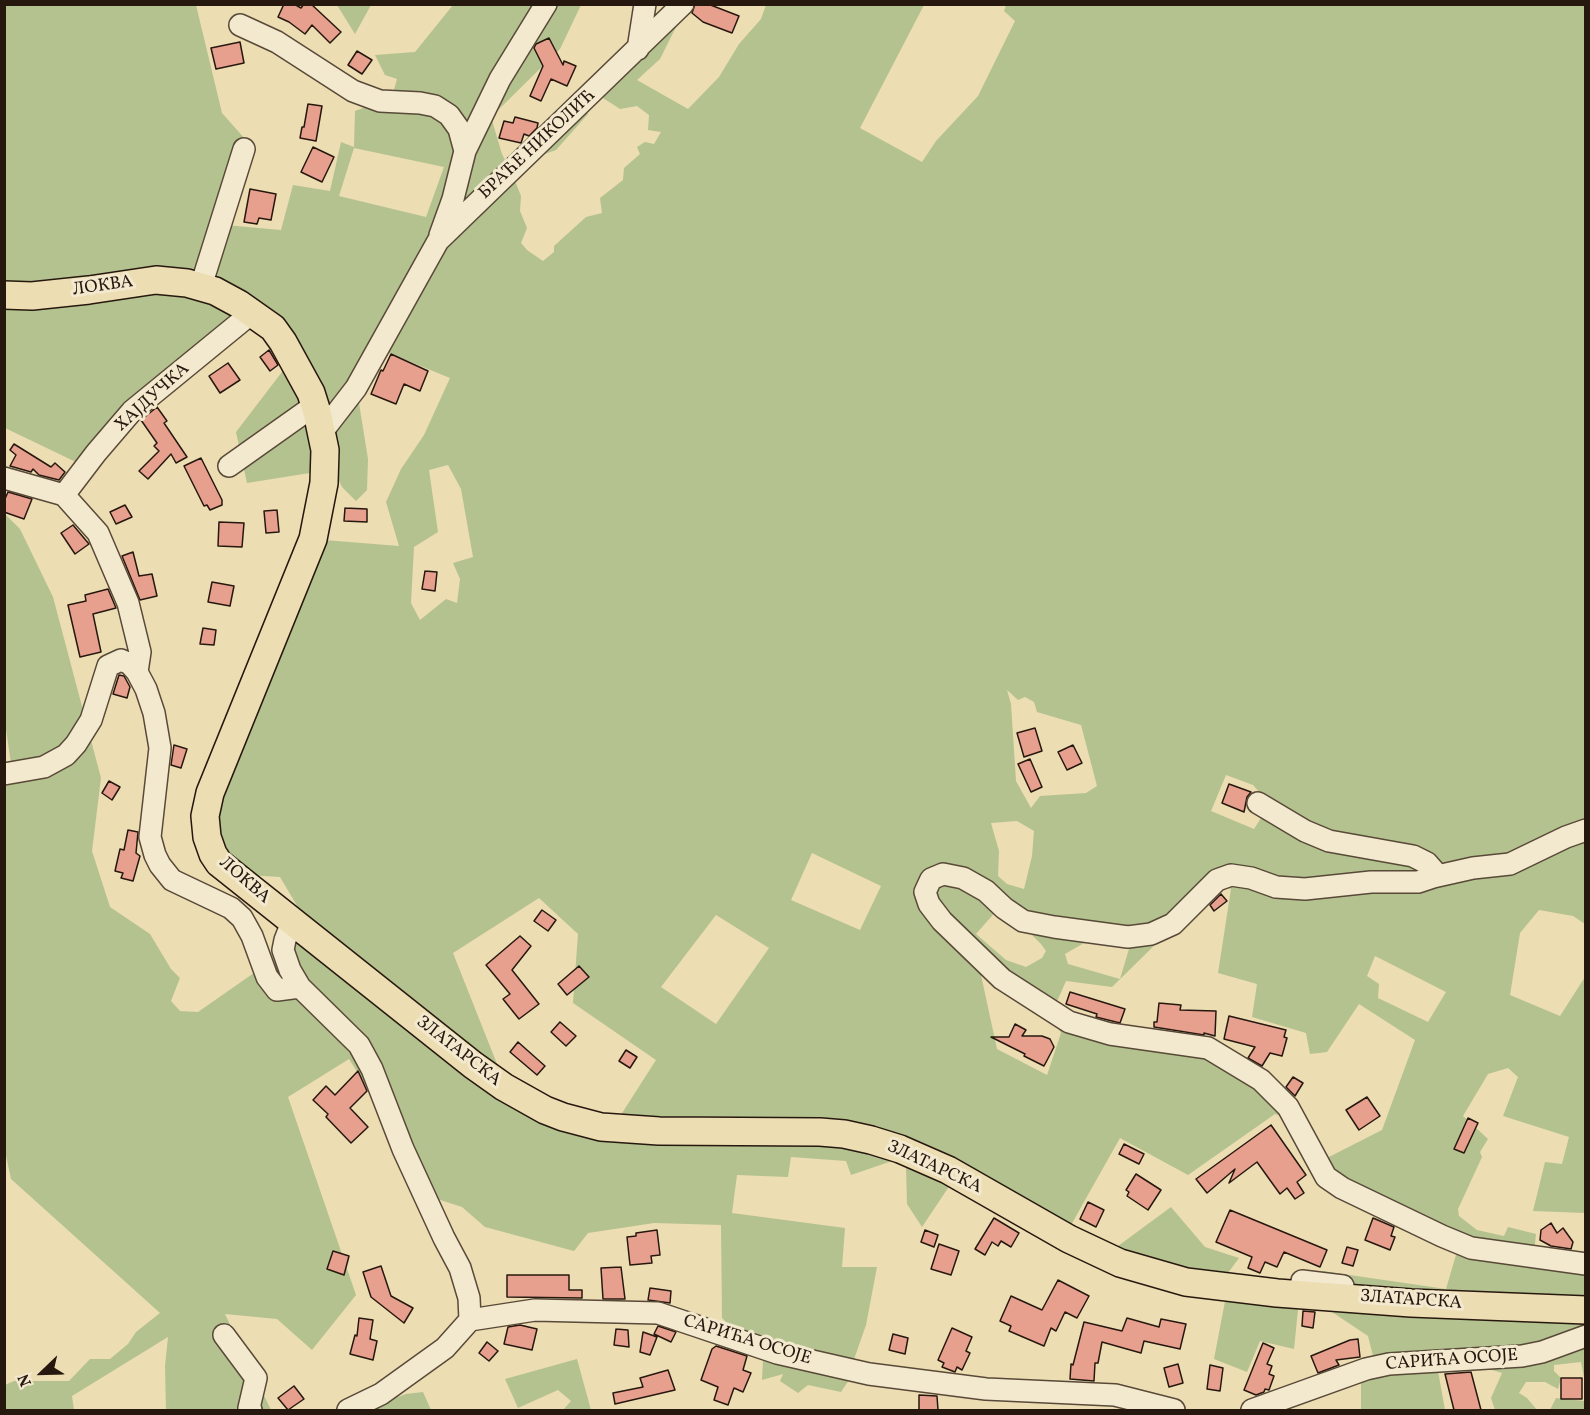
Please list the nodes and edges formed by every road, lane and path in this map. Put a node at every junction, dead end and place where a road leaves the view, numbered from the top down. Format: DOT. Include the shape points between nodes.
graph roads {
  1 [pos="546,4"];
  2 [pos="645,4"];
  3 [pos="683,4"];
  4 [pos="240,25"];
  5 [pos="639,49"];
  6 [pos="244,148"];
  7 [pos="465,151"];
  8 [pos="438,241"];
  9 [pos="201,286"];
  10 [pos="4,295"];
  11 [pos="253,312"];
  12 [pos="315,405"];
  13 [pos="322,432"];
  14 [pos="229,466"];
  15 [pos="4,478"];
  16 [pos="64,495"];
  17 [pos="137,672"];
  18 [pos="4,774"];
  19 [pos="1258,803"];
  20 [pos="1586,830"];
  21 [pos="1433,877"];
  22 [pos="292,922"];
  23 [pos="300,987"];
  24 [pos="1586,1264"];
  25 [pos="1302,1281"];
  26 [pos="1411,1303"];
  27 [pos="1586,1310"];
  28 [pos="470,1320"];
  29 [pos="224,1335"];
  30 [pos="1586,1336"];
  31 [pos="251,1410"];
  32 [pos="348,1410"];
  33 [pos="1174,1410"];
  34 [pos="1252,1410"];
  1 -- 7 [label="street, БРАЋЕ НИКОЛИЋ" via="500,79"];
  2 -- 5 [label="street"];
  3 -- 5 [label="street, БРАЋЕ НИКОЛИЋ"];
  4 -- 7 [label="street" via="277,42 353,91 380,101 435,106 449,115 459,129"];
  5 -- 8 [label="street, БРАЋЕ НИКОЛИЋ"];
  6 -- 9 [label="street"];
  7 -- 8 [label="street, БРАЋЕ НИКОЛИЋ"];
  8 -- 13 [label="street, БРАЋЕ НИКОЛИЋ" via="356,388"];
  9 -- 10 [label="main road, ЛОКВА" via="156,280 32,296"];
  9 -- 11 [label="main road, ЛОКВА"];
  11 -- 12 [label="main road, ЛОКВА" via="283,342"];
  11 -- 16 [label="street, ХАЈДУЧКА" via="132,411"];
  12 -- 13 [label="main road, ЛОКВА"];
  12 -- 14 [label="street"];
  13 -- 22 [label="main road, ЛОКВА" via="324,483 313,539 228,745 205,816 207,837 219,863"];
  15 -- 16 [label="street"];
  16 -- 17 [label="street" via="98,533 128,603 141,652"];
  17 -- 18 [label="street" via="121,660 108,666 91,720 66,755 45,767"];
  17 -- 23 [label="street" via="154,713 160,748 150,837 155,855 172,880 231,908 242,918 271,985 277,990"];
  19 -- 21 [label="street" via="1329,841 1413,856 1427,863 1434,871"];
  20 -- 21 [label="street" via="1510,864"];
  21 -- 24 [label="street" via="1418,882 1305,889 1276,887 1231,875 1217,880 1173,924 1151,934 1128,937 1023,921 963,878 943,874 931,879 925,892 942,921 1002,979 1069,1022 1110,1034 1208,1048 1261,1080 1288,1107 1326,1177 1342,1188 1471,1248"];
  22 -- 23 [label="street" via="283,950"];
  22 -- 26 [label="main road, ЗЛАТАРСКА" via="481,1071 526,1100 563,1117 633,1130 843,1134 900,1149 948,1170 1096,1252 1148,1272 1235,1289"];
  23 -- 28 [label="street" via="358,1045 372,1069 403,1149 460,1268 469,1298"];
  25 -- 26 [label="street" via="1406,1296"];
  26 -- 27 [label="main road, ЗЛАТАРСКА"];
  28 -- 32 [label="street" via="446,1348 381,1394"];
  28 -- 33 [label="street, САРИЋА ОСОЈЕ" via="535,1310 658,1313 777,1353 869,1374 986,1389 1115,1395"];
  29 -- 31 [label="street" via="255,1377"];
  30 -- 34 [label="street, САРИЋА ОСОЈЕ" via="1522,1356 1389,1364 1366,1369"];
}
